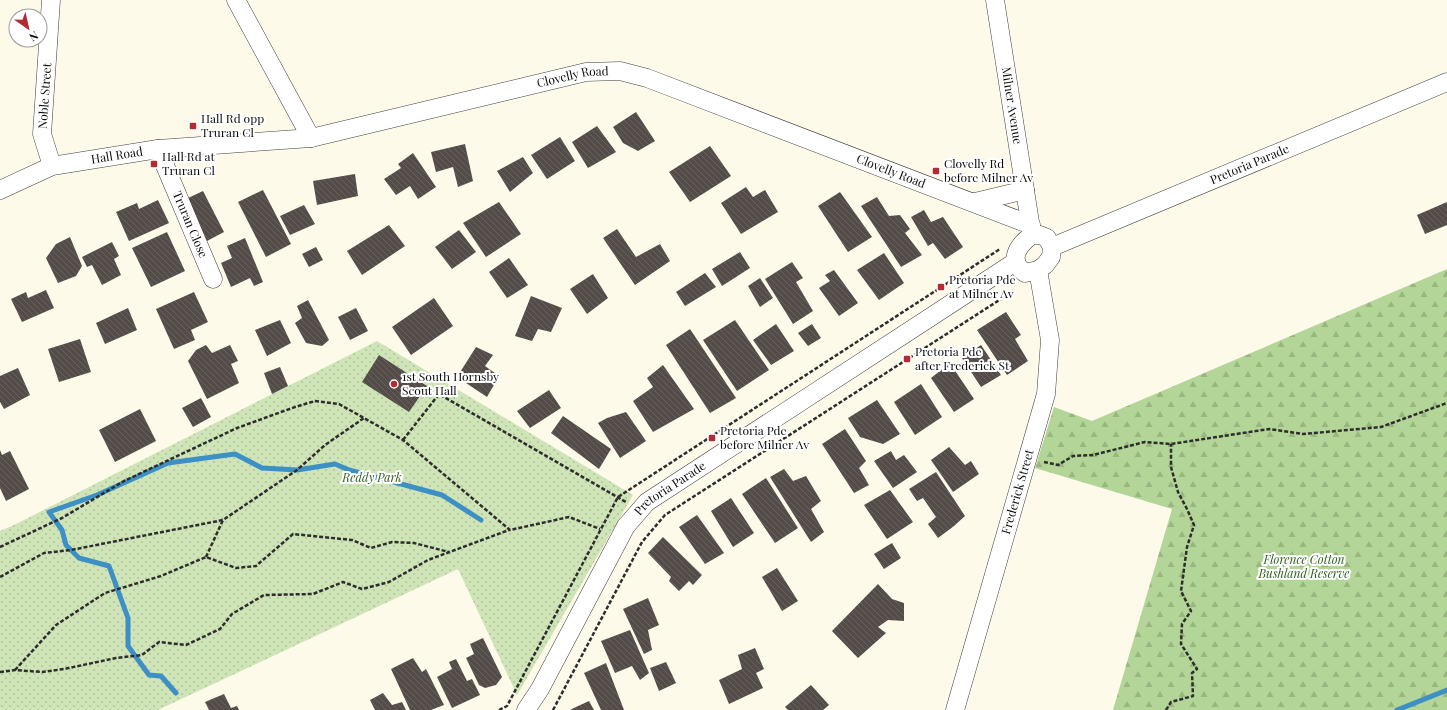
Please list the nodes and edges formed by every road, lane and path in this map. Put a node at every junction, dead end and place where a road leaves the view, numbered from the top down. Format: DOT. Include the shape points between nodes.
graph roads {
  1 [pos="51,0"];
  2 [pos="236,0"];
  3 [pos="995,0"];
  4 [pos="1447,82"];
  5 [pos="311,138"];
  6 [pos="158,149"];
  7 [pos="52,166"];
  8 [pos="0,190"];
  9 [pos="1025,190"];
  10 [pos="975,202"];
  11 [pos="1031,230"];
  12 [pos="1052,247"];
  13 [pos="1015,262"];
  14 [pos="1038,270"];
  15 [pos="213,279"];
  16 [pos="1015,290"];
  17 [pos="1447,403"];
  18 [pos="364,418"];
  19 [pos="403,440"];
  20 [pos="1171,444"];
  21 [pos="1058,465"];
  22 [pos="640,510"];
  23 [pos="223,520"];
  24 [pos="600,529"];
  25 [pos="510,530"];
  26 [pos="0,547"];
  27 [pos="450,552"];
  28 [pos="206,558"];
  29 [pos="0,577"];
  30 [pos="16,670"];
  31 [pos="0,672"];
  32 [pos="526,710"];
  33 [pos="553,710"];
  34 [pos="955,710"];
  35 [pos="1166,710"];
  1 -- 7 [label="street, Noble Street" via="42,134"];
  2 -- 5 [label="street"];
  3 -- 9 [label="street, Milner Avenue"];
  4 -- 12 [label="street, Pretoria Parade"];
  5 -- 6 [label="street, Hall Road"];
  5 -- 10 [label="street, Clovelly Road" via="586,72 620,71 647,78"];
  6 -- 7 [label="street, Hall Road"];
  6 -- 15 [label="street, Truran Close"];
  7 -- 8 [label="street, Hall Road"];
  9 -- 10 [label="street"];
  9 -- 11 [label="street, Milner Avenue"];
  10 -- 11 [label="street, Clovelly Road"];
  11 -- 12 [label="street" via="1047,238"];
  11 -- 13 [label="street" via="1017,252"];
  12 -- 14 [label="street" via="1051,256"];
  13 -- 14 [label="street" via="1018,268 1025,272"];
  13 -- 22 [label="street, Pretoria Parade" via="647,502"];
  14 -- 34 [label="street, Frederick Street" via="1050,340 1046,394"];
  16 -- 33 [label="path, Pretoria Parade" via="665,515 642,542"];
  17 -- 20 [label="path" via="1381,427 1303,434 1269,429"];
  18 -- 19 [label="path"];
  18 -- 23 [label="path" via="325,444 297,470"];
  18 -- 26 [label="path" via="339,404 315,401 295,407 237,428 124,480 62,518"];
  19 -- 22 [label="path" via="439,394"];
  19 -- 25 [label="path"];
  20 -- 21 [label="path" via="1146,442 1093,455 1073,456"];
  20 -- 35 [label="path" via="1171,468 1178,492 1194,525 1187,547 1181,591 1191,611 1182,624 1181,644 1197,669 1192,673 1193,696 1171,702"];
  22 -- 32 [label="street, Pretoria Parade" via="626,526 540,689"];
  23 -- 28 [label="path"];
  23 -- 29 [label="path" via="44,553"];
  24 -- 25 [label="path" via="569,517"];
  25 -- 27 [label="path"];
  27 -- 28 [label="path" via="414,543 392,542 371,548 352,540 293,534 256,566 236,568"];
  27 -- 30 [label="path" via="428,560 389,582 362,589 343,582 313,594 264,595 232,614 220,629 186,645 159,642 142,655 42,672"];
  28 -- 30 [label="path" via="161,576 105,592 56,625"];
  30 -- 31 [label="path"];
}
